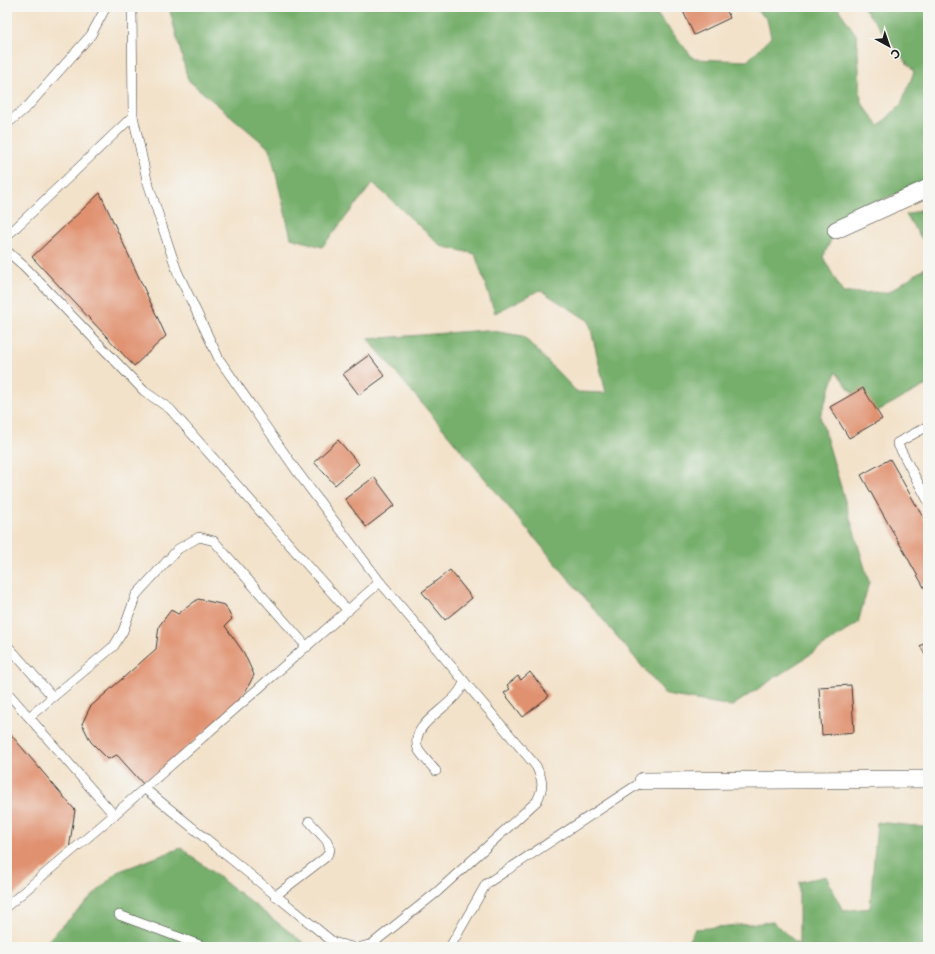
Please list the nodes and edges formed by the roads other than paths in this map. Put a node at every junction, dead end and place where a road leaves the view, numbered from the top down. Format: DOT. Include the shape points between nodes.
graph roads {
  1 [pos="106,7"];
  2 [pos="132,7"];
  3 [pos="133,116"];
  4 [pos="7,124"];
  5 [pos="928,188"];
  6 [pos="836,230"];
  7 [pos="7,236"];
  8 [pos="7,252"];
  9 [pos="928,426"];
  10 [pos="928,501"];
  11 [pos="380,582"];
  12 [pos="348,611"];
  13 [pos="7,645"];
  14 [pos="307,646"];
  15 [pos="464,681"];
  16 [pos="7,692"];
  17 [pos="53,697"];
  18 [pos="29,717"];
  19 [pos="436,771"];
  20 [pos="928,779"];
  21 [pos="643,781"];
  22 [pos="145,789"];
  23 [pos="114,815"];
  24 [pos="309,821"];
  25 [pos="276,896"];
  26 [pos="7,906"];
  27 [pos="119,915"];
  28 [pos="205,947"];
  29 [pos="352,947"];
  30 [pos="362,947"];
  31 [pos="450,947"];
  1 -- 4 [label="lane" via="91,35 28,106"];
  2 -- 3 [label="lane"];
  3 -- 7 [label="lane"];
  3 -- 11 [label="lane" via="147,180 177,271 219,360 296,470"];
  5 -- 6 [label="street"];
  8 -- 12 [label="lane" via="26,268 144,391 170,409"];
  9 -- 10 [label="lane" via="897,444"];
  11 -- 12 [label="lane"];
  11 -- 15 [label="lane"];
  12 -- 14 [label="lane"];
  13 -- 17 [label="lane"];
  14 -- 17 [label="lane" via="214,541 199,536 178,549 136,595 114,646"];
  14 -- 22 [label="lane"];
  15 -- 19 [label="lane" via="459,693 421,727 417,736 418,749"];
  15 -- 30 [label="lane" via="536,766 542,778 542,791 537,801 437,892 372,944"];
  16 -- 18 [label="lane"];
  17 -- 18 [label="lane"];
  18 -- 23 [label="lane"];
  20 -- 21 [label="street"];
  21 -- 31 [label="lane" via="486,884"];
  22 -- 23 [label="lane"];
  22 -- 25 [label="lane"];
  23 -- 26 [label="lane"];
  24 -- 25 [label="lane" via="327,841 330,850 326,857"];
  25 -- 29 [label="lane" via="333,942"];
  27 -- 28 [label="lane"];
}
